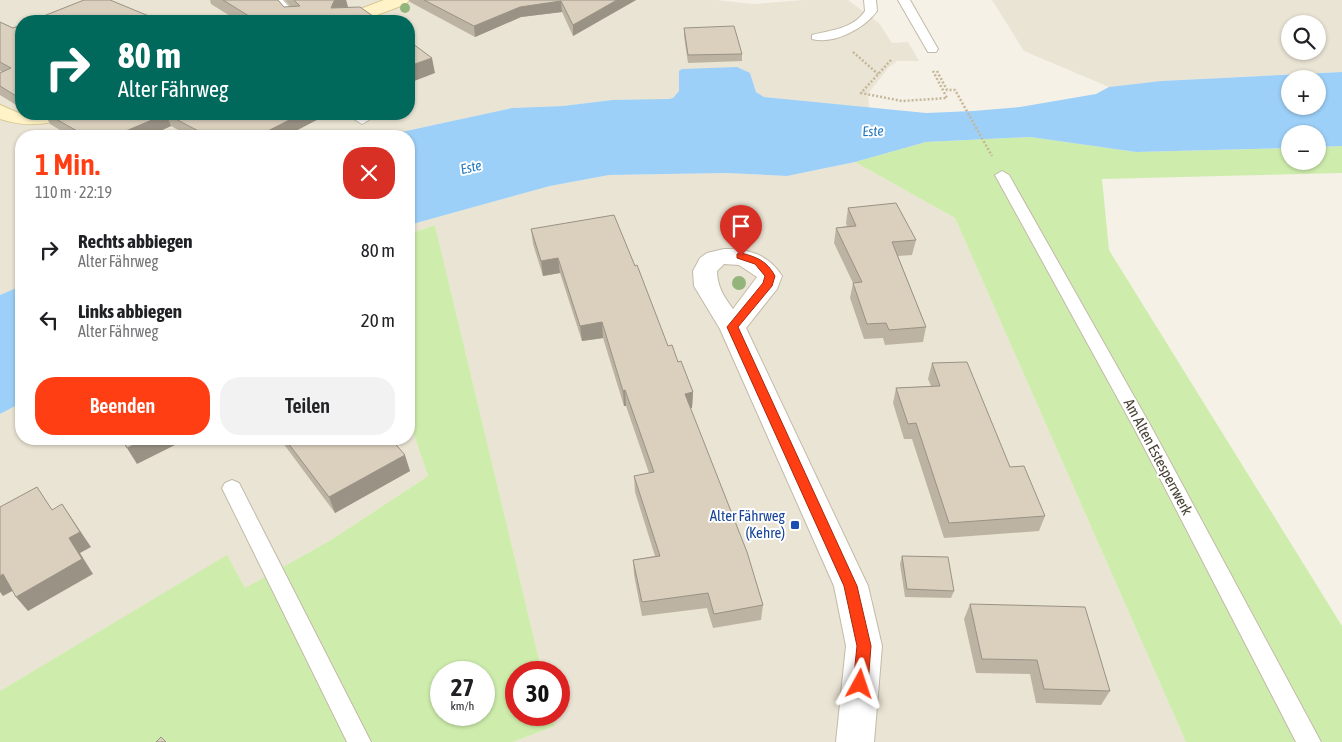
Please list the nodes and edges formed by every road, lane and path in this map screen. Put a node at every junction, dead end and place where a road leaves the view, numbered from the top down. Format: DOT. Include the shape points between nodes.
graph roads {
  1 [pos="277,0"];
  2 [pos="400,0"];
  3 [pos="870,0"];
  4 [pos="904,0"];
  5 [pos="291,15"];
  6 [pos="361,15"];
  7 [pos="816,37"];
  8 [pos="932,55"];
  9 [pos="891,60"];
  10 [pos="0,111"];
  11 [pos="15,117"];
  12 [pos="992,156"];
  13 [pos="1002,174"];
  14 [pos="732,327"];
  15 [pos="232,488"];
  16 [pos="359,742"];
  17 [pos="855,742"];
  18 [pos="1309,742"];
  1 -- 5 [label="lane"];
  2 -- 6 [label="street"];
  3 -- 7 [label="lane" via="871,11 864,20 844,31"];
  4 -- 8 [label="lane"];
  8 -- 9 [label="path" via="928,61 946,98 902,100 861,93"];
  8 -- 12 [label="path" via="947,90 955,90"];
  10 -- 11 [label="street"];
  13 -- 18 [label="lane, Am Alten Estesperrwerk" via="1144,430"];
  14 -- 17 [label="street" via="850,586 864,646"];
  15 -- 16 [label="lane"];
}
